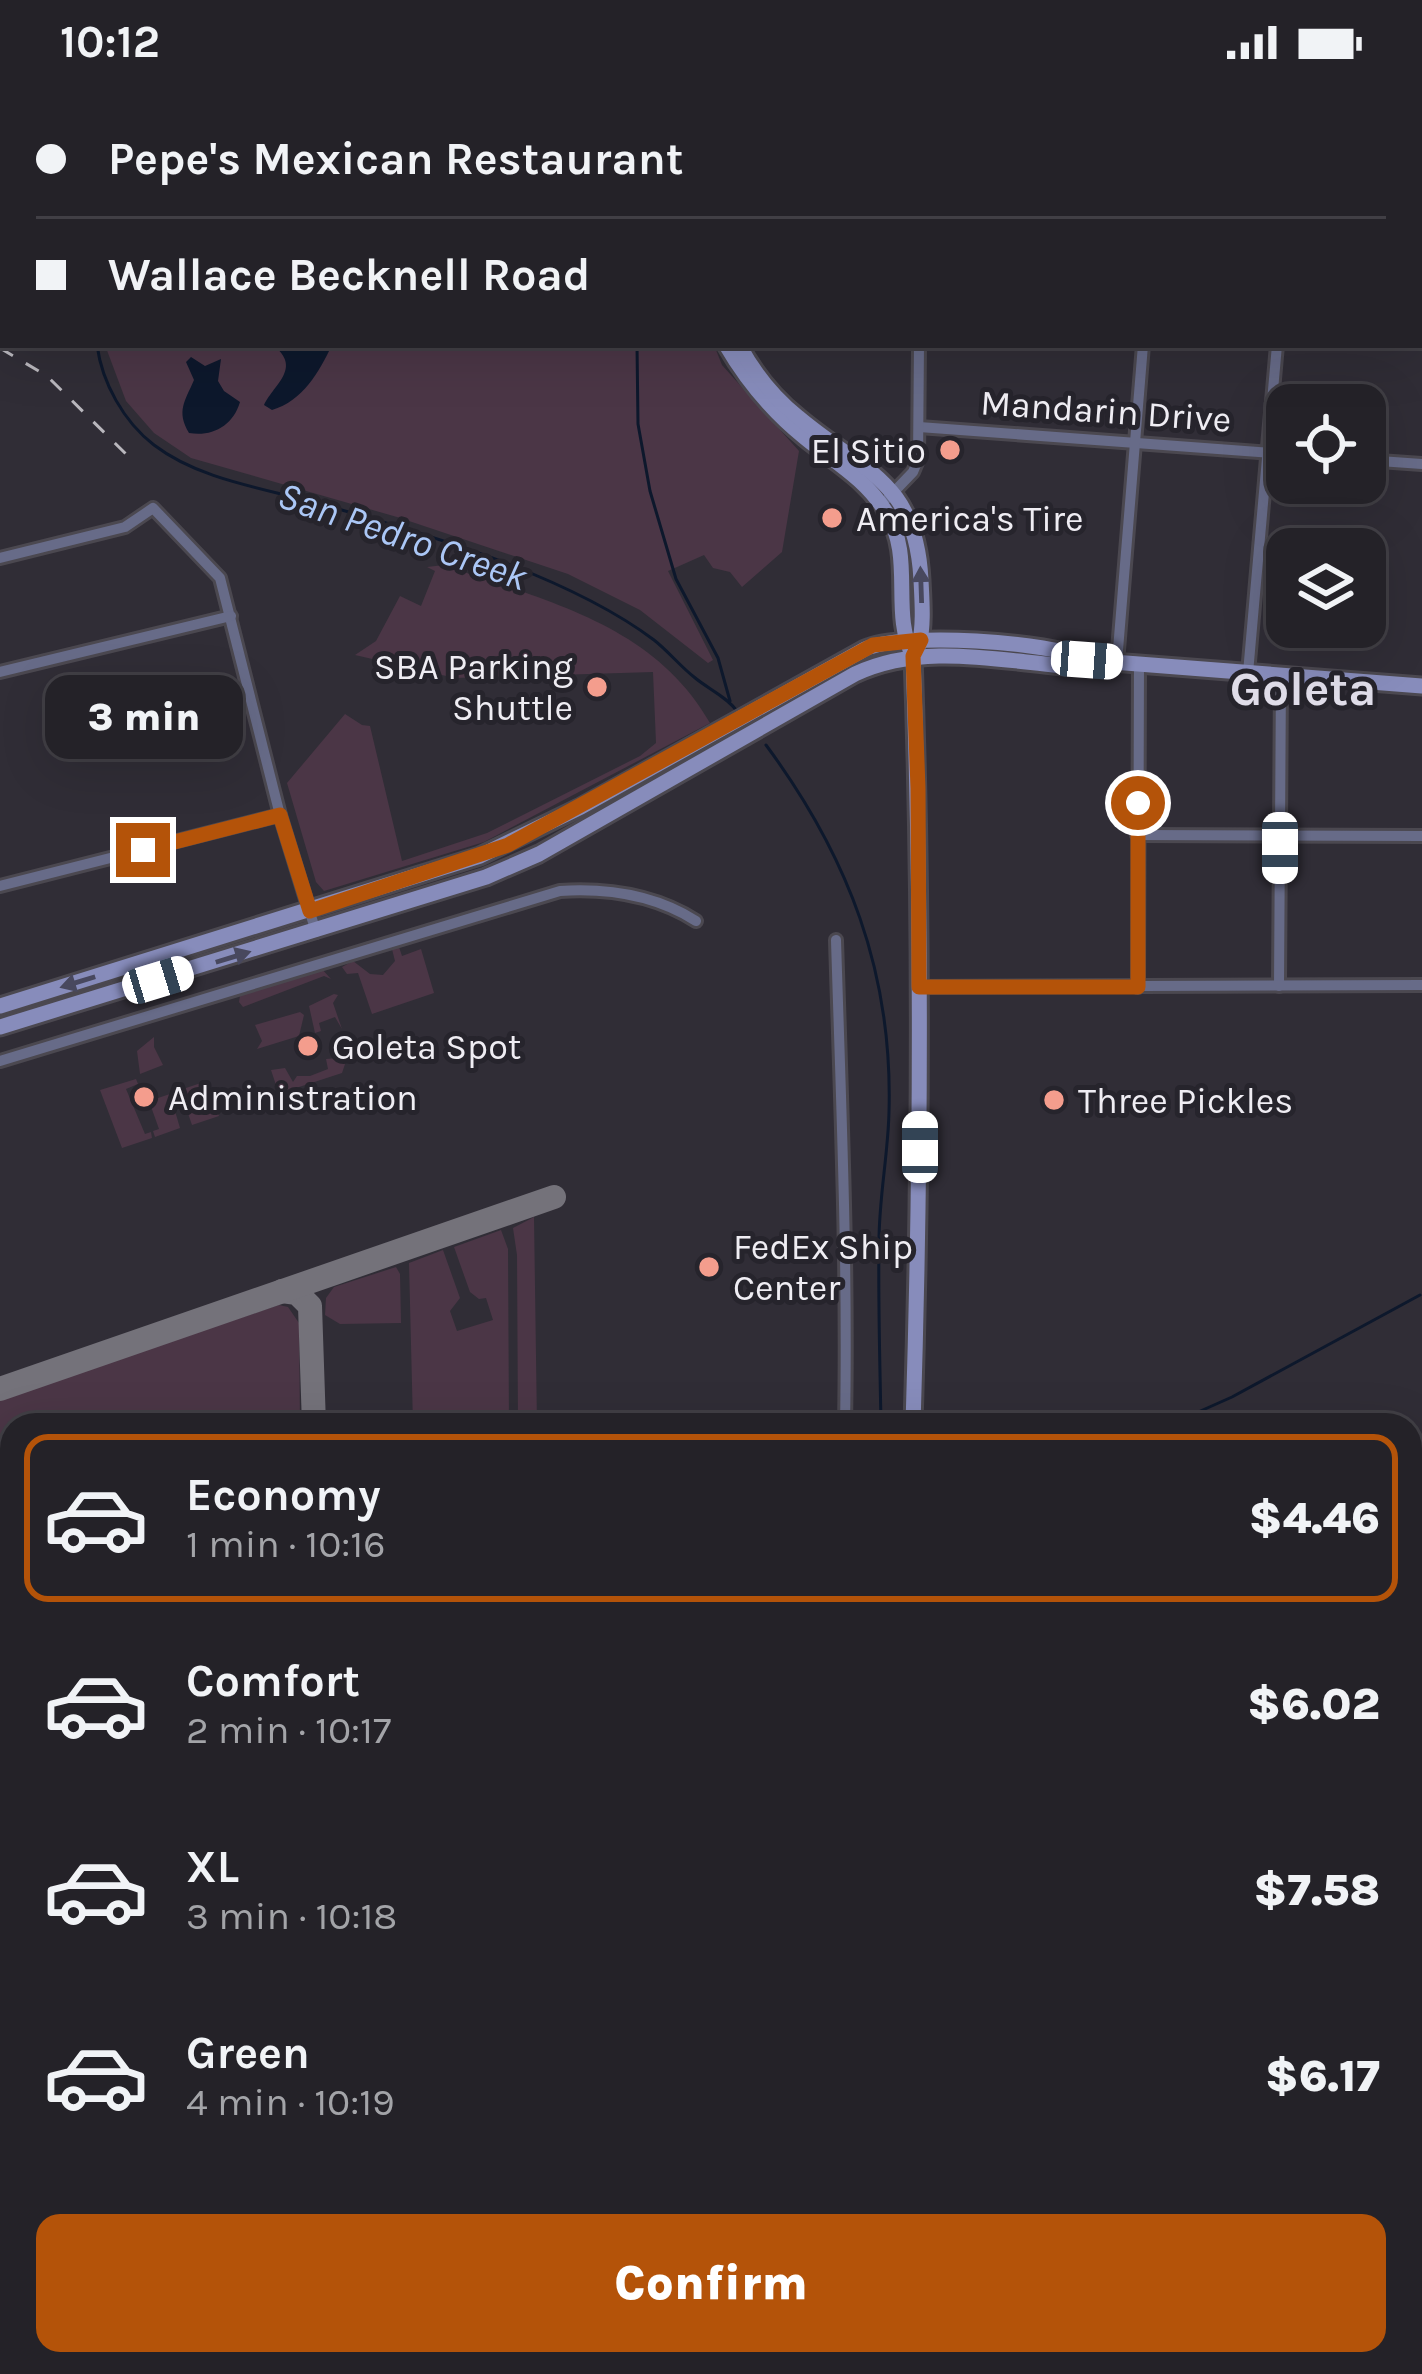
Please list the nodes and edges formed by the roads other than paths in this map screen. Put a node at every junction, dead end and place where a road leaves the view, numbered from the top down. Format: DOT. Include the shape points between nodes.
graph roads {
  1 [pos="728,348"];
  2 [pos="741,348"];
  3 [pos="919,348"];
  4 [pos="1143,348"];
  5 [pos="1277,348"];
  6 [pos="1274,384"];
  7 [pos="920,427"];
  8 [pos="1136,442"];
  9 [pos="1266,453"];
  10 [pos="1386,461"];
  11 [pos="1422,464"];
  12 [pos="1266,475"];
  13 [pos="887,499"];
  14 [pos="0,558"];
  15 [pos="231,616"];
  16 [pos="913,646"];
  17 [pos="1118,662"];
  18 [pos="1138,664"];
  19 [pos="0,672"];
  20 [pos="1248,673"];
  21 [pos="1282,675"];
  22 [pos="1422,686"];
  23 [pos="280,815"];
  24 [pos="1137,836"];
  25 [pos="1280,836"];
  26 [pos="1422,836"];
  27 [pos="0,886"];
  28 [pos="310,911"];
  29 [pos="696,921"];
  30 [pos="316,932"];
  31 [pos="836,940"];
  32 [pos="1422,985"];
  33 [pos="1279,986"];
  34 [pos="919,987"];
  35 [pos="1138,987"];
  36 [pos="0,1006"];
  37 [pos="0,1027"];
  38 [pos="0,1060"];
  39 [pos="845,1413"];
  40 [pos="914,1413"];
  1 -- 13 [label="main road" via="768,405"];
  2 -- 13 [label="main road" via="786,407 874,472"];
  3 -- 7 [label="street"];
  4 -- 8 [label="street"];
  5 -- 6 [label="street"];
  7 -- 8 [label="street, Mandarin Drive"];
  7 -- 13 [label="street" via="918,460"];
  8 -- 9 [label="street, Mandarin Drive"];
  8 -- 17 [label="street"];
  10 -- 11 [label="street"];
  12 -- 20 [label="street"];
  13 -- 16 [label="main road" via="914,530 921,578"];
  14 -- 15 [label="street" via="125,527 153,508 220,578"];
  15 -- 19 [label="street"];
  15 -- 23 [label="street"];
  16 -- 17 [label="main road" via="1063,650"];
  16 -- 28 [label="main road" via="873,645 508,845"];
  16 -- 30 [label="main road" via="539,854"];
  16 -- 34 [label="main road"];
  17 -- 18 [label="main road"];
  18 -- 20 [label="main road"];
  18 -- 24 [label="street"];
  20 -- 21 [label="main road"];
  21 -- 22 [label="main road"];
  21 -- 25 [label="street"];
  23 -- 27 [label="street"];
  23 -- 28 [label="street"];
  24 -- 25 [label="street"];
  24 -- 35 [label="street"];
  25 -- 26 [label="street"];
  25 -- 33 [label="street"];
  28 -- 30 [label="street"];
  28 -- 36 [label="main road, one-way"];
  29 -- 38 [label="street" via="653,899 583,890 520,901 151,1021"];
  37 -- 30 [label="main road, one-way"];
  31 -- 39 [label="street"];
  32 -- 33 [label="street"];
  33 -- 35 [label="street"];
  34 -- 35 [label="street"];
  34 -- 40 [label="main road"];
}
